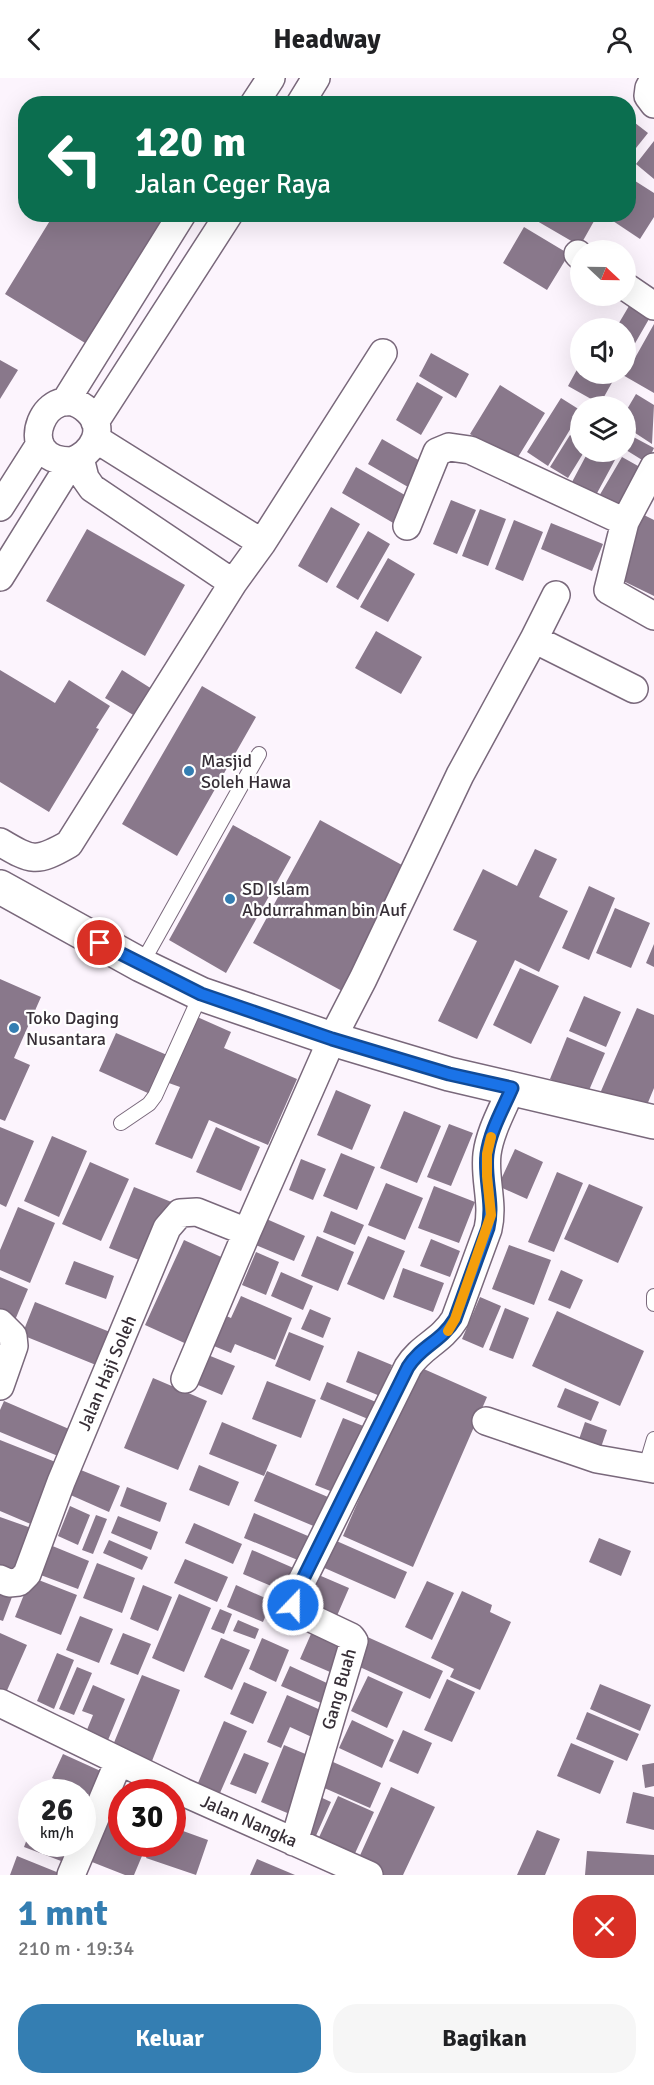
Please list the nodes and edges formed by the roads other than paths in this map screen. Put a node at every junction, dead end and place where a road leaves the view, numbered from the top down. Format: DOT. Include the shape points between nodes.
graph roads {
  1 [pos="271,78"];
  2 [pos="316,78"];
  3 [pos="654,79"];
  4 [pos="259,96"];
  5 [pos="305,96"];
  6 [pos="654,104"];
  7 [pos="177,222"];
  8 [pos="224,222"];
  9 [pos="636,293"];
  10 [pos="654,306"];
  11 [pos="382,353"];
  12 [pos="65,402"];
  13 [pos="40,444"];
  14 [pos="86,445"];
  15 [pos="654,467"];
  16 [pos="0,507"];
  17 [pos="625,522"];
  18 [pos="407,526"];
  19 [pos="262,543"];
  20 [pos="0,577"];
  21 [pos="233,583"];
  22 [pos="556,595"];
  23 [pos="654,616"];
  24 [pos="534,639"];
  25 [pos="634,688"];
  26 [pos="259,754"];
  27 [pos="0,842"];
  28 [pos="0,887"];
  29 [pos="141,965"];
  30 [pos="201,994"];
  31 [pos="332,1039"];
  32 [pos="512,1088"];
  33 [pos="654,1122"];
  34 [pos="121,1123"];
  35 [pos="247,1232"];
  36 [pos="654,1296"];
  37 [pos="654,1304"];
  38 [pos="0,1323"];
  39 [pos="185,1379"];
  40 [pos="0,1386"];
  41 [pos="486,1421"];
  42 [pos="654,1439"];
  43 [pos="649,1469"];
  44 [pos="0,1579"];
  45 [pos="0,1703"];
  46 [pos="119,1761"];
  47 [pos="294,1842"];
  48 [pos="71,1875"];
  49 [pos="369,1875"];
  1 -- 4 [label="street"];
  2 -- 5 [label="street"];
  3 -- 6 [label="street" via="648,96"];
  7 -- 12 [label="street"];
  8 -- 14 [label="street"];
  9 -- 10 [label="street"];
  11 -- 19 [label="street"];
  12 -- 13 [label="street" via="45,412 38,433"];
  12 -- 14 [label="street" via="84,407 91,414"];
  13 -- 14 [label="street" via="63,461"];
  13 -- 16 [label="street"];
  14 -- 19 [label="street"];
  14 -- 20 [label="street"];
  14 -- 21 [label="street" via="85,478 92,488"];
  15 -- 17 [label="street"];
  17 -- 18 [label="street" via="470,450 449,447 437,452"];
  17 -- 23 [label="street" via="608,590"];
  19 -- 21 [label="street"];
  21 -- 27 [label="street" via="69,844 47,857 26,857"];
  22 -- 24 [label="street"];
  24 -- 25 [label="street"];
  24 -- 31 [label="street" via="460,775"];
  26 -- 29 [label="lane"];
  28 -- 29 [label="main road"];
  29 -- 30 [label="main road"];
  30 -- 31 [label="main road"];
  30 -- 34 [label="lane" via="155,1096"];
  31 -- 32 [label="main road" via="449,1074"];
  31 -- 35 [label="street"];
  32 -- 33 [label="main road"];
  32 -- 47 [label="street, Gang Buah" via="487,1154 490,1222 455,1319 449,1330 415,1355 408,1367 293,1599 294,1610 354,1641"];
  35 -- 39 [label="street"];
  35 -- 44 [label="street, Jalan Haji Soleh" via="197,1212 180,1213 167,1228 60,1482 27,1574 19,1582"];
  36 -- 37 [label="lane"];
  38 -- 40 [label="street" via="13,1336 14,1346"];
  41 -- 43 [label="street" via="597,1459"];
  42 -- 43 [label="lane"];
  45 -- 46 [label="street, Jalan Nangka"];
  46 -- 47 [label="street, Jalan Nangka"];
  46 -- 48 [label="street"];
  47 -- 49 [label="street, Jalan Nangka"];
}
